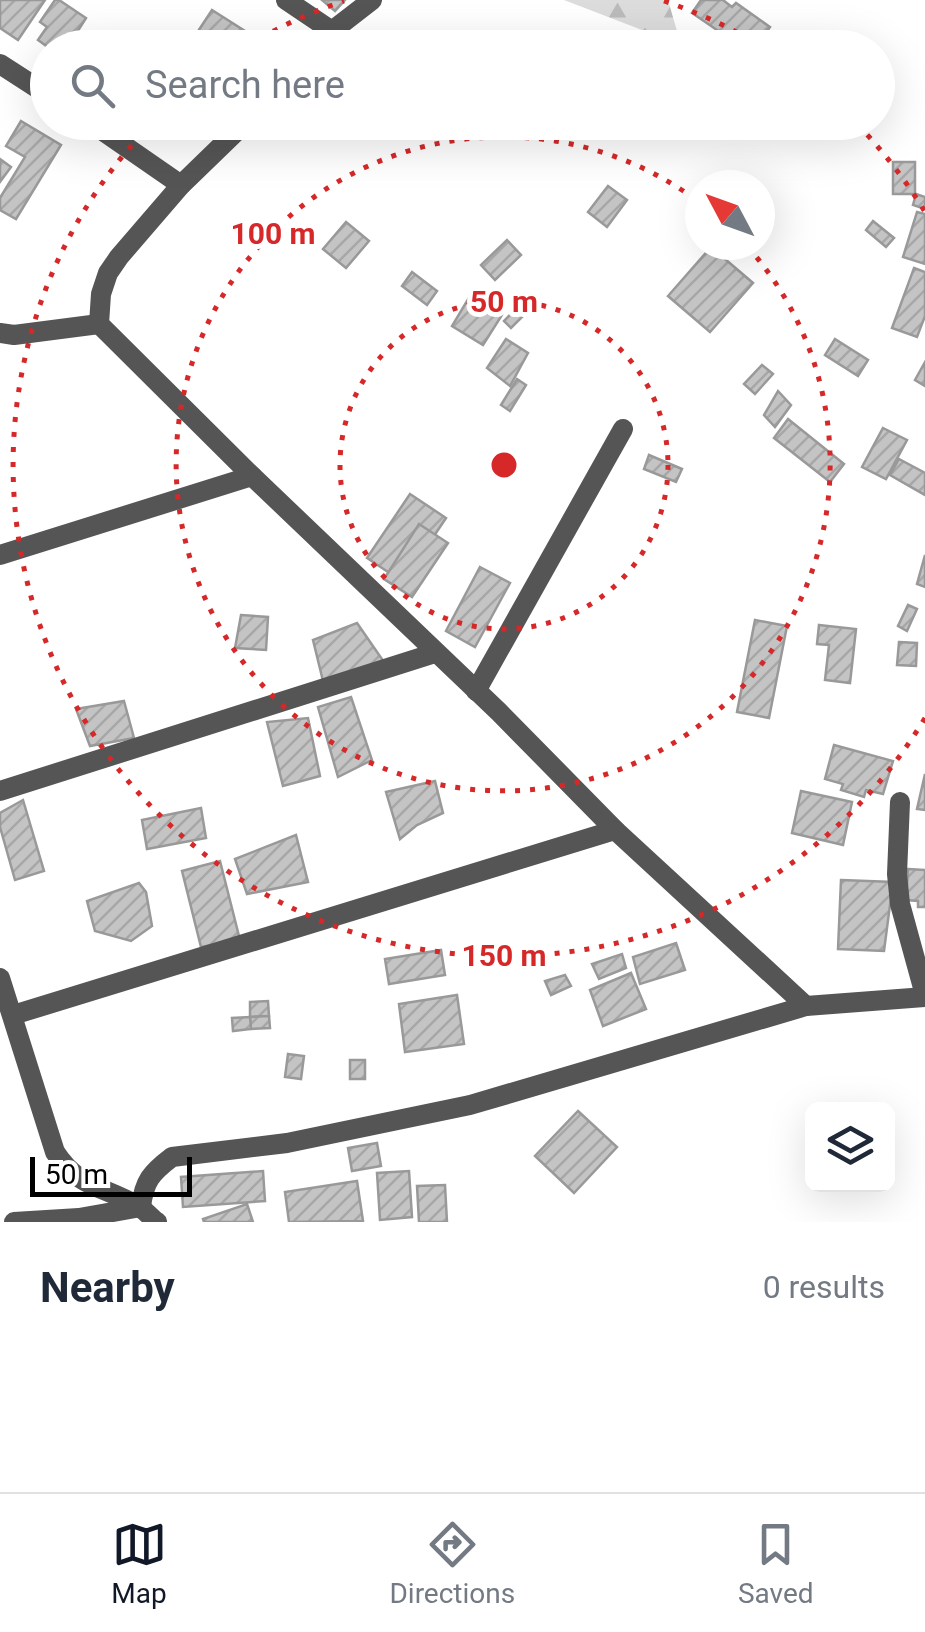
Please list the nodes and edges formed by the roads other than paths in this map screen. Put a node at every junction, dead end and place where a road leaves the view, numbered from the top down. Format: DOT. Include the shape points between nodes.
graph roads {
  1 [pos="286,0"];
  2 [pos="372,0"];
  3 [pos="331,30"];
  4 [pos="333,30"];
  5 [pos="0,64"];
  6 [pos="30,83"];
  7 [pos="116,140"];
  8 [pos="228,140"];
  9 [pos="181,186"];
  10 [pos="99,324"];
  11 [pos="0,333"];
  12 [pos="623,429"];
  13 [pos="252,476"];
  14 [pos="0,556"];
  15 [pos="436,653"];
  16 [pos="476,691"];
  17 [pos="0,791"];
  18 [pos="900,802"];
  19 [pos="615,830"];
  20 [pos="0,978"];
  21 [pos="925,996"];
  22 [pos="806,1006"];
  23 [pos="13,1015"];
  24 [pos="149,1214"];
  25 [pos="77,1220"];
  26 [pos="14,1222"];
  1 -- 3 [label="street"];
  2 -- 4 [label="street"];
  5 -- 6 [label="street"];
  7 -- 9 [label="street"];
  8 -- 9 [label="street"];
  9 -- 10 [label="street" via="108,273"];
  10 -- 11 [label="street"];
  10 -- 13 [label="street"];
  12 -- 16 [label="street"];
  13 -- 14 [label="street"];
  13 -- 15 [label="street"];
  15 -- 16 [label="street"];
  15 -- 17 [label="street"];
  16 -- 19 [label="street"];
  18 -- 21 [label="street" via="900,904"];
  19 -- 22 [label="street"];
  19 -- 23 [label="street"];
  20 -- 23 [label="street"];
  21 -- 22 [label="street"];
  22 -- 24 [label="street" via="470,1106 288,1144 172,1157 144,1186"];
  23 -- 24 [label="street" via="66,1169"];
  24 -- 25 [label="street"];
  25 -- 26 [label="street"];
}
